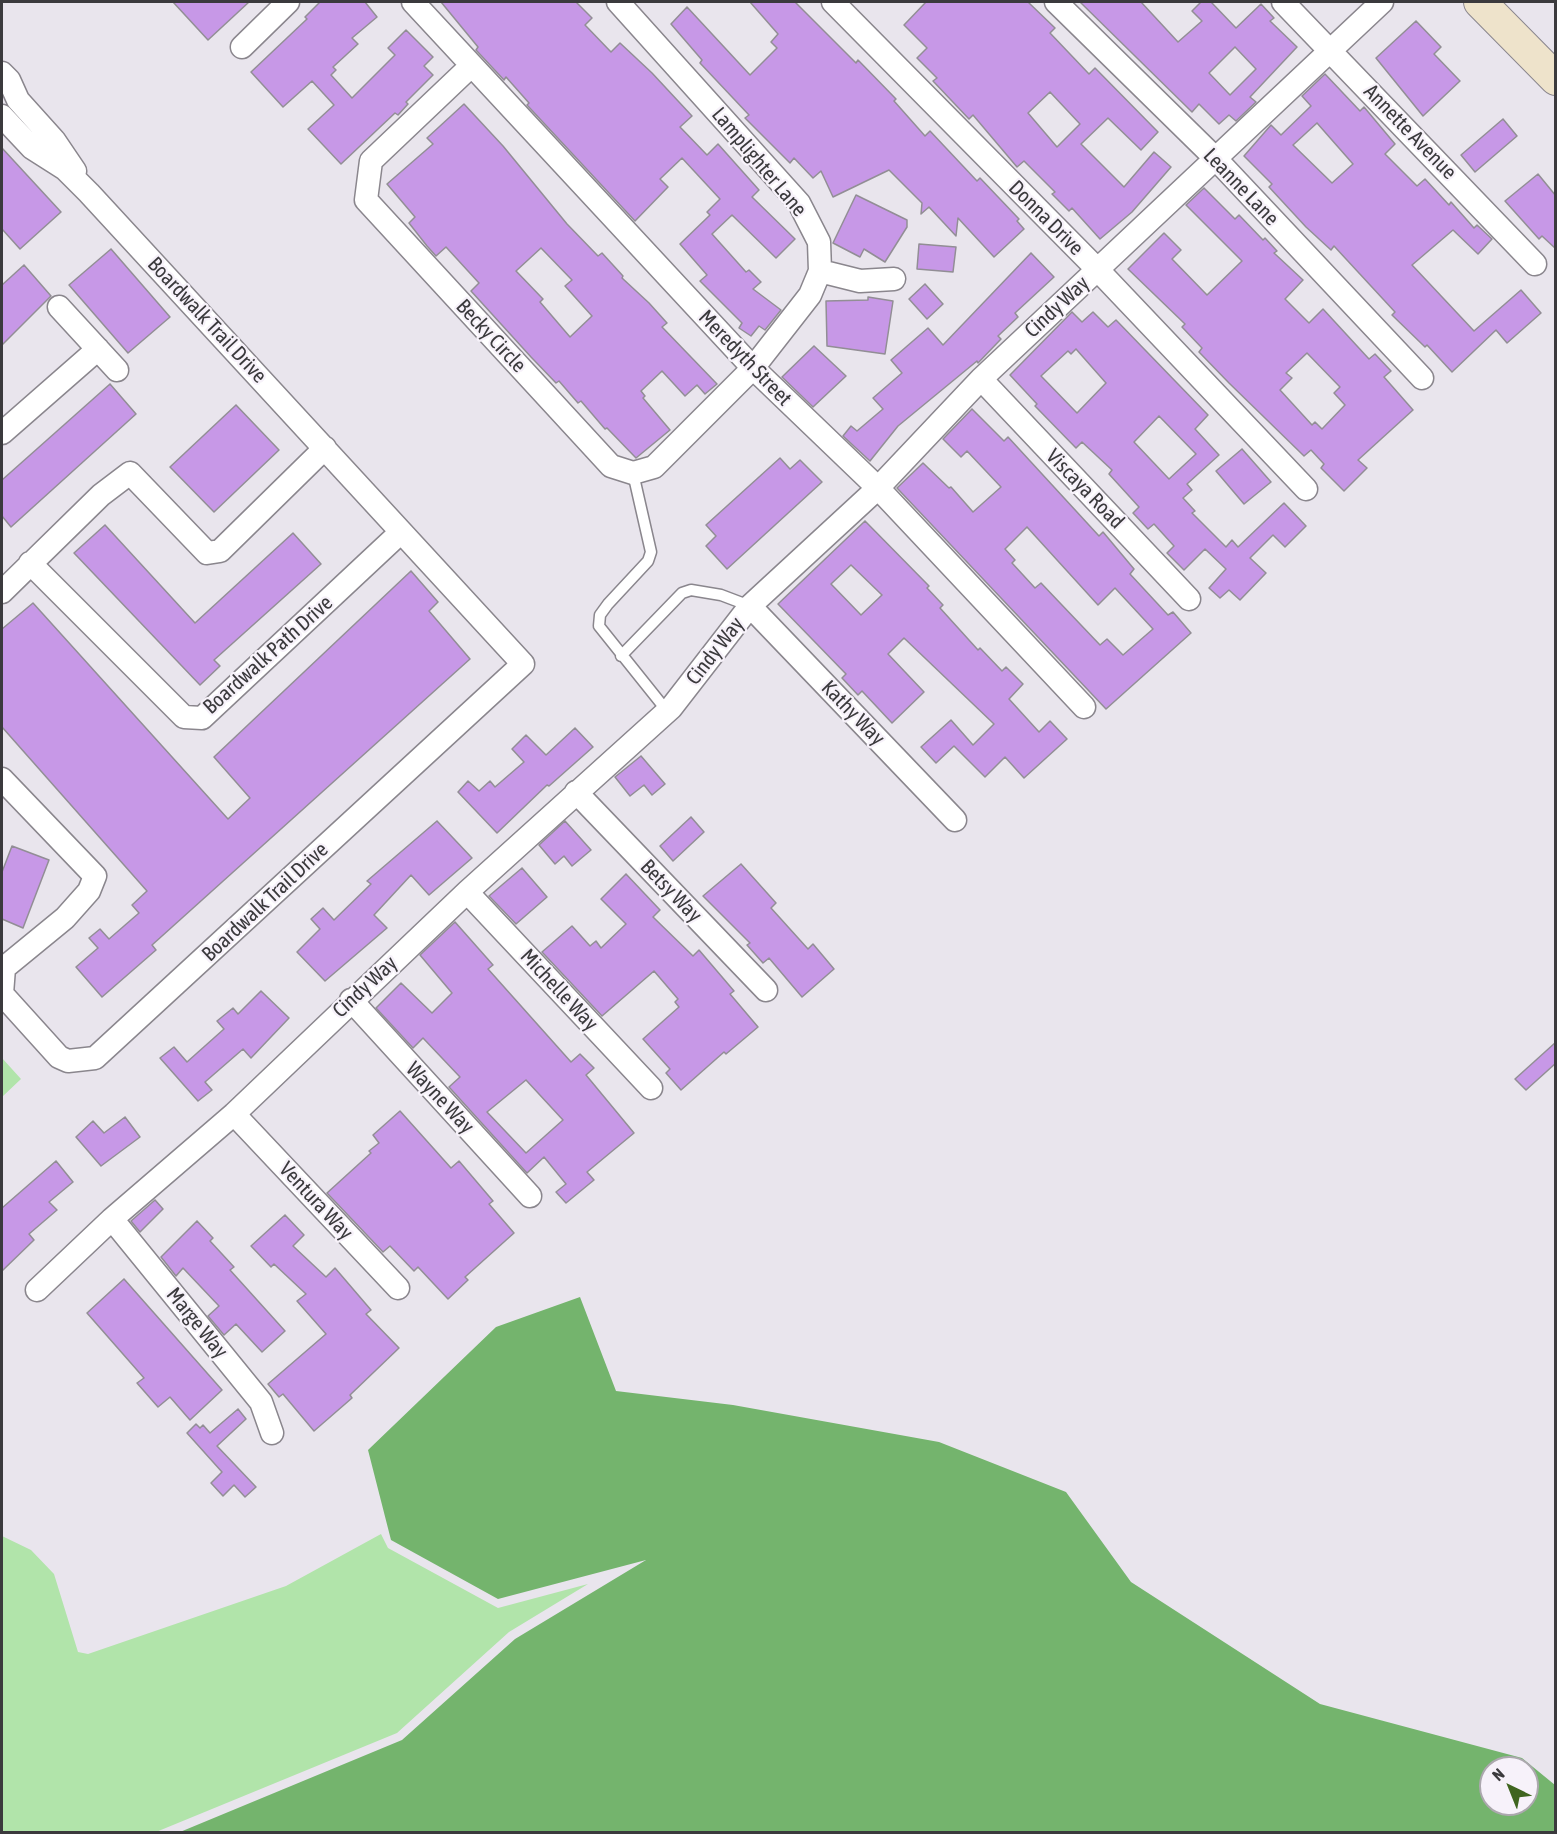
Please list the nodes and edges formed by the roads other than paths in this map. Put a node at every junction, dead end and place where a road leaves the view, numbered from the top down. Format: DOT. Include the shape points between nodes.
graph roads {
  1 [pos="288,2"];
  2 [pos="413,2"];
  3 [pos="618,2"];
  4 [pos="833,2"];
  5 [pos="1056,2"];
  6 [pos="1283,2"];
  7 [pos="1382,2"];
  8 [pos="1480,2"];
  9 [pos="242,47"];
  10 [pos="1332,50"];
  11 [pos="471,66"];
  12 [pos="2,73"];
  13 [pos="1556,79"];
  14 [pos="2,116"];
  15 [pos="1215,158"];
  16 [pos="89,193"];
  17 [pos="1535,264"];
  18 [pos="1097,269"];
  19 [pos="820,271"];
  20 [pos="894,279"];
  21 [pos="59,307"];
  22 [pos="98,349"];
  23 [pos="753,368"];
  24 [pos="117,370"];
  25 [pos="1422,378"];
  26 [pos="981,379"];
  27 [pos="2,433"];
  28 [pos="325,448"];
  29 [pos="633,473"];
  30 [pos="878,488"];
  31 [pos="1306,489"];
  32 [pos="401,532"];
  33 [pos="30,563"];
  34 [pos="2,592"];
  35 [pos="1189,599"];
  36 [pos="750,606"];
  37 [pos="621,656"];
  38 [pos="1084,707"];
  39 [pos="667,711"];
  40 [pos="2,779"];
  41 [pos="576,792"];
  42 [pos="956,820"];
  43 [pos="466,892"];
  44 [pos="766,990"];
  45 [pos="351,1000"];
  46 [pos="651,1088"];
  47 [pos="234,1114"];
  48 [pos="530,1196"];
  49 [pos="112,1219"];
  50 [pos="398,1288"];
  51 [pos="37,1290"];
  52 [pos="272,1432"];
  1 -- 9 [label="street"];
  2 -- 11 [label="street, Meredyth Street"];
  3 -- 19 [label="street, Lamplighter Lane" via="799,203 819,242"];
  4 -- 18 [label="street, Donna Drive"];
  5 -- 15 [label="street, Leanne Lane"];
  6 -- 10 [label="street, Annette Avenue"];
  7 -- 10 [label="street, Cindy Way"];
  8 -- 13 [label="street"];
  10 -- 15 [label="street, Cindy Way"];
  10 -- 17 [label="street, Annette Avenue"];
  11 -- 23 [label="street, Meredyth Street"];
  11 -- 29 [label="street, Becky Circle" via="371,161 366,200 611,466"];
  12 -- 16 [label="street, Boardwalk Trail Drive"];
  14 -- 16 [label="street, Boardwalk Trail Drive" via="32,148 65,169"];
  15 -- 18 [label="street, Cindy Way"];
  15 -- 25 [label="street, Leanne Lane"];
  16 -- 28 [label="street, Boardwalk Trail Drive"];
  18 -- 26 [label="street, Cindy Way"];
  18 -- 31 [label="street, Donna Drive"];
  19 -- 20 [label="street" via="860,281"];
  19 -- 23 [label="street, Lamplighter Lane" via="810,295"];
  21 -- 22 [label="street"];
  22 -- 24 [label="street"];
  22 -- 27 [label="street"];
  23 -- 29 [label="street" via="654,467"];
  23 -- 30 [label="street, Meredyth Street"];
  26 -- 30 [label="street, Cindy Way"];
  26 -- 35 [label="street, Viscaya Road"];
  28 -- 32 [label="street, Boardwalk Trail Drive"];
  28 -- 33 [label="street" via="220,551 207,553 130,473 101,495"];
  29 -- 37 [label="lane" via="651,552 648,561 600,615 599,626"];
  30 -- 36 [label="street, Cindy Way"];
  30 -- 38 [label="street, Meredyth Street"];
  32 -- 33 [label="street, Boardwalk Path Drive" via="202,718 184,717"];
  32 -- 40 [label="street, Boardwalk Trail Drive" via="523,664 95,1058 68,1061 59,1057 2,994 4,968 65,918 89,891 95,876"];
  33 -- 34 [label="street"];
  36 -- 37 [label="lane" via="721,595 691,590 682,593"];
  36 -- 39 [label="street, Cindy Way"];
  36 -- 42 [label="street, Kathy Way"];
  37 -- 39 [label="lane"];
  39 -- 41 [label="street, Cindy Way"];
  41 -- 43 [label="street, Cindy Way"];
  41 -- 44 [label="street, Betsy Way"];
  43 -- 45 [label="street, Cindy Way"];
  43 -- 46 [label="street, Michelle Way"];
  45 -- 47 [label="street, Cindy Way"];
  45 -- 48 [label="street, Wayne Way"];
  47 -- 49 [label="street, Cindy Way"];
  47 -- 50 [label="street, Ventura Way"];
  49 -- 51 [label="street, Cindy Way"];
  49 -- 52 [label="street, Marge Way" via="261,1402"];
}
